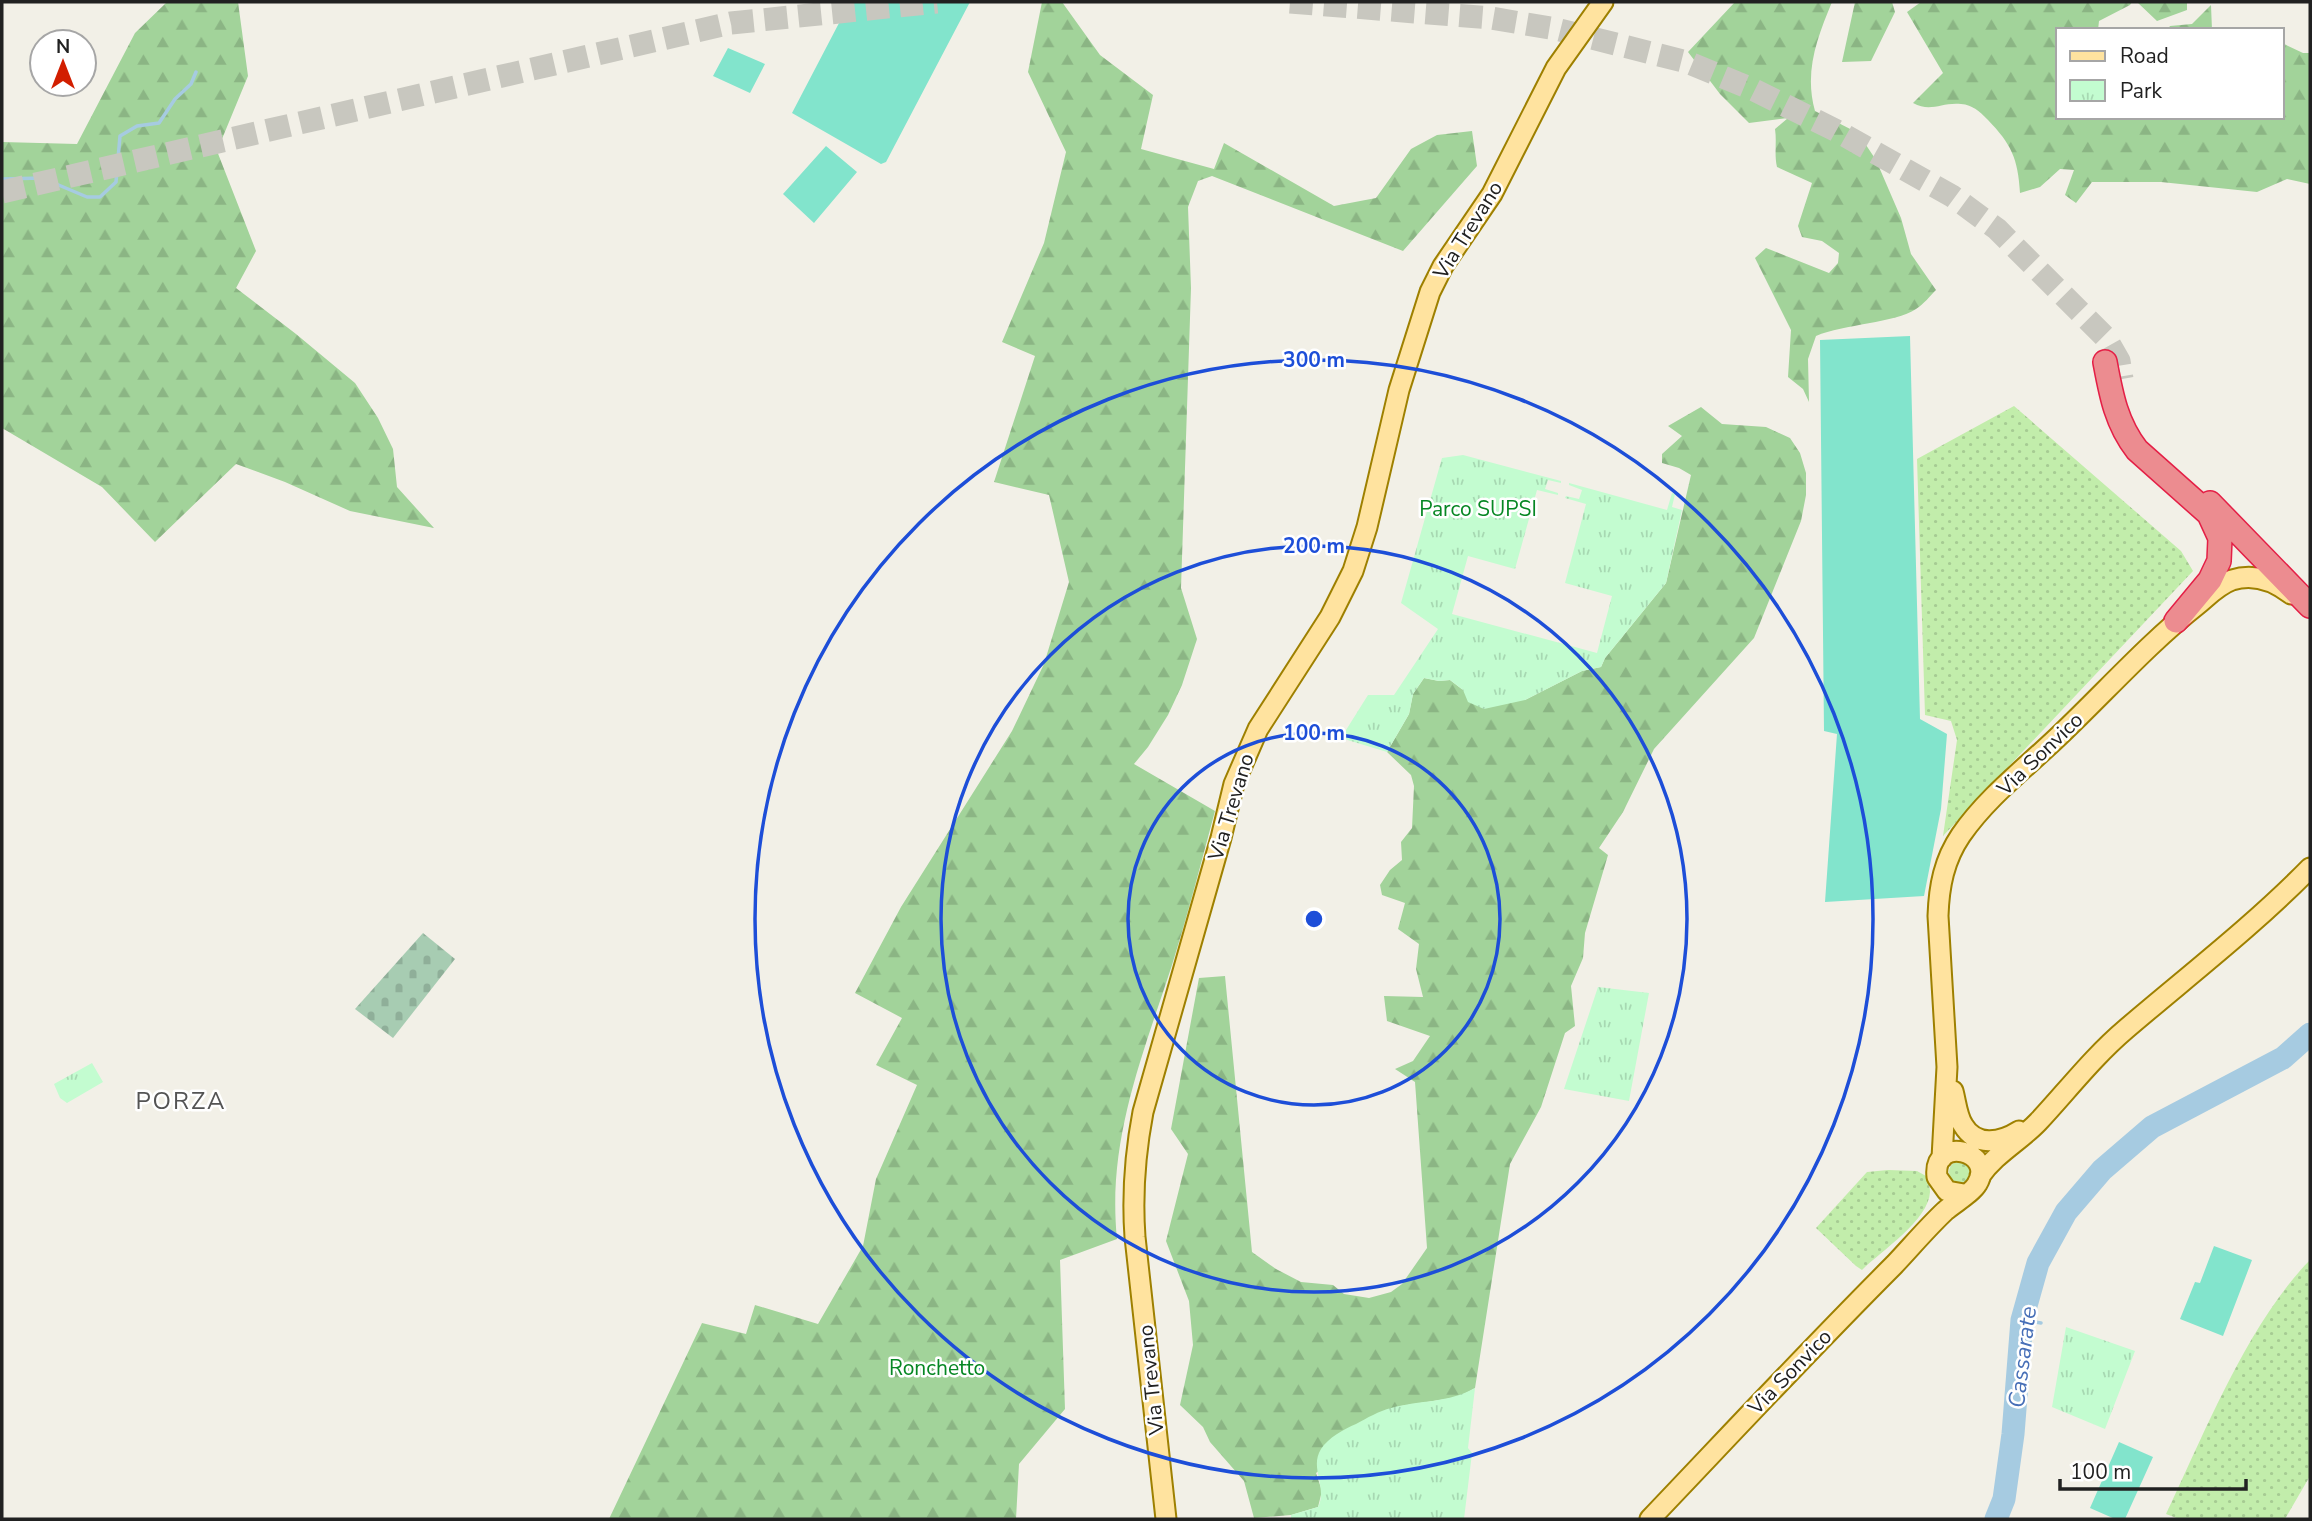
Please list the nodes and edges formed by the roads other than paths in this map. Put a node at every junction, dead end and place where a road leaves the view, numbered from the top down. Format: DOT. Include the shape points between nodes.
graph roads {
  1 [pos="1603,2"];
  2 [pos="2105,362"];
  3 [pos="2122,379"];
  4 [pos="2310,608"];
  5 [pos="2176,621"];
  6 [pos="2310,868"];
  7 [pos="1947,1067"];
  8 [pos="2062,1094"];
  9 [pos="1942,1158"];
  10 [pos="1980,1176"];
  11 [pos="1938,1182"];
  12 [pos="1964,1194"];
  13 [pos="1930,1225"];
  14 [pos="1166,1519"];
  15 [pos="1650,1519"];
  1 -- 14 [label="main road, Via Trevano" via="1556,68 1492,194 1436,280 1399,390 1353,570 1322,631 1258,729 1234,784 1136,1154 1135,1237"];
  2 -- 5 [label="highway" via="2127,438 2209,514 2220,538 2219,561 2210,580"];
  3 -- 4 [label="highway" via="2127,411 2144,440 2226,518"];
  4 -- 5 [label="main road, Via Sonvico" via="2272,581 2246,577 2224,584"];
  5 -- 7 [label="main road, Via Sonvico" via="1983,809 1950,854 1938,916"];
  6 -- 8 [label="main road, Via Sonvico" via="2119,1035"];
  7 -- 8 [label="main road, Via Sonvico" via="1963,1126 1988,1142 2010,1136"];
  7 -- 9 [label="main road, Via Sonvico"];
  8 -- 10 [label="main road, Via Sonvico"];
  9 -- 10 [label="main road" via="1955,1151 1968,1153 1978,1163"];
  9 -- 11 [label="main road" via="1936,1172"];
  10 -- 12 [label="main road" via="1976,1186"];
  11 -- 12 [label="main road" via="1947,1192"];
  11 -- 13 [label="main road, Via Sonvico"];
  12 -- 13 [label="main road, Via Sonvico"];
  13 -- 15 [label="main road, Via Sonvico"];
}
